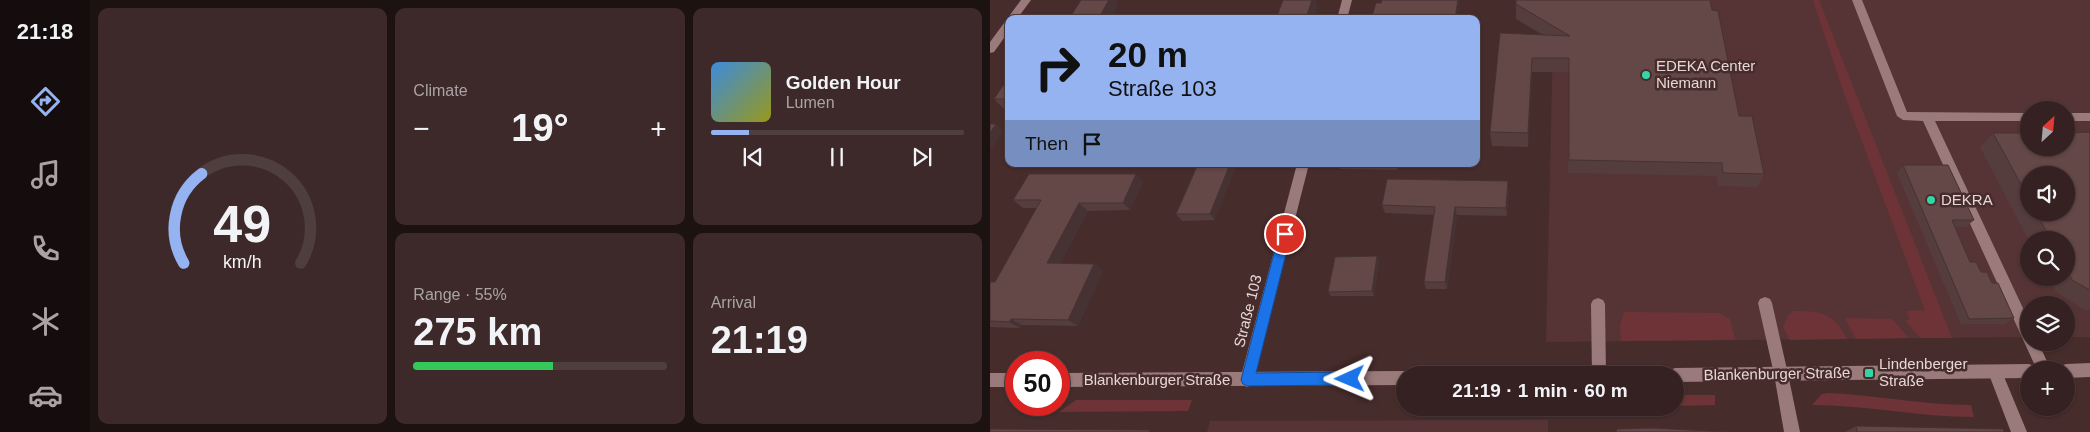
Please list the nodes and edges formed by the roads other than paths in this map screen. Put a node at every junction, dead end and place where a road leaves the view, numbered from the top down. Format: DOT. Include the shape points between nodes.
graph roads {
  1 [pos="1026,0"];
  2 [pos="1347,0"];
  3 [pos="1857,0"];
  4 [pos="1015,15"];
  5 [pos="1343,15"];
  6 [pos="1005,28"];
  7 [pos="990,49"];
  8 [pos="1927,117"];
  9 [pos="2020,117"];
  10 [pos="2075,117"];
  11 [pos="2090,118"];
  12 [pos="1302,167"];
  13 [pos="1765,303"];
  14 [pos="1598,304"];
  15 [pos="2020,318"];
  16 [pos="1599,366"];
  17 [pos="2090,370"];
  18 [pos="2020,371"];
  19 [pos="2075,371"];
  20 [pos="1994,372"];
  21 [pos="1781,374"];
  22 [pos="1684,375"];
  23 [pos="1396,378"];
  24 [pos="990,380"];
  25 [pos="1005,380"];
  26 [pos="1070,380"];
  27 [pos="1247,380"];
  28 [pos="1792,432"];
  29 [pos="2019,432"];
  1 -- 4 [label="main road"];
  2 -- 5 [label="main road"];
  3 -- 8 [label="main road" via="1904,116"];
  6 -- 7 [label="main road"];
  8 -- 9 [label="main road"];
  8 -- 15 [label="main road"];
  10 -- 11 [label="main road"];
  12 -- 27 [label="main road, Straße 103"];
  13 -- 21 [label="main road"];
  14 -- 16 [label="main road"];
  17 -- 19 [label="main road"];
  18 -- 20 [label="main road, Blankenburger Straße"];
  20 -- 21 [label="main road, Blankenburger Straße"];
  20 -- 29 [label="main road"];
  21 -- 22 [label="main road, Blankenburger Straße"];
  21 -- 28 [label="main road"];
  23 -- 27 [label="main road, Blankenburger Straße"];
  24 -- 25 [label="main road"];
  26 -- 27 [label="main road, Blankenburger Straße"];
}
